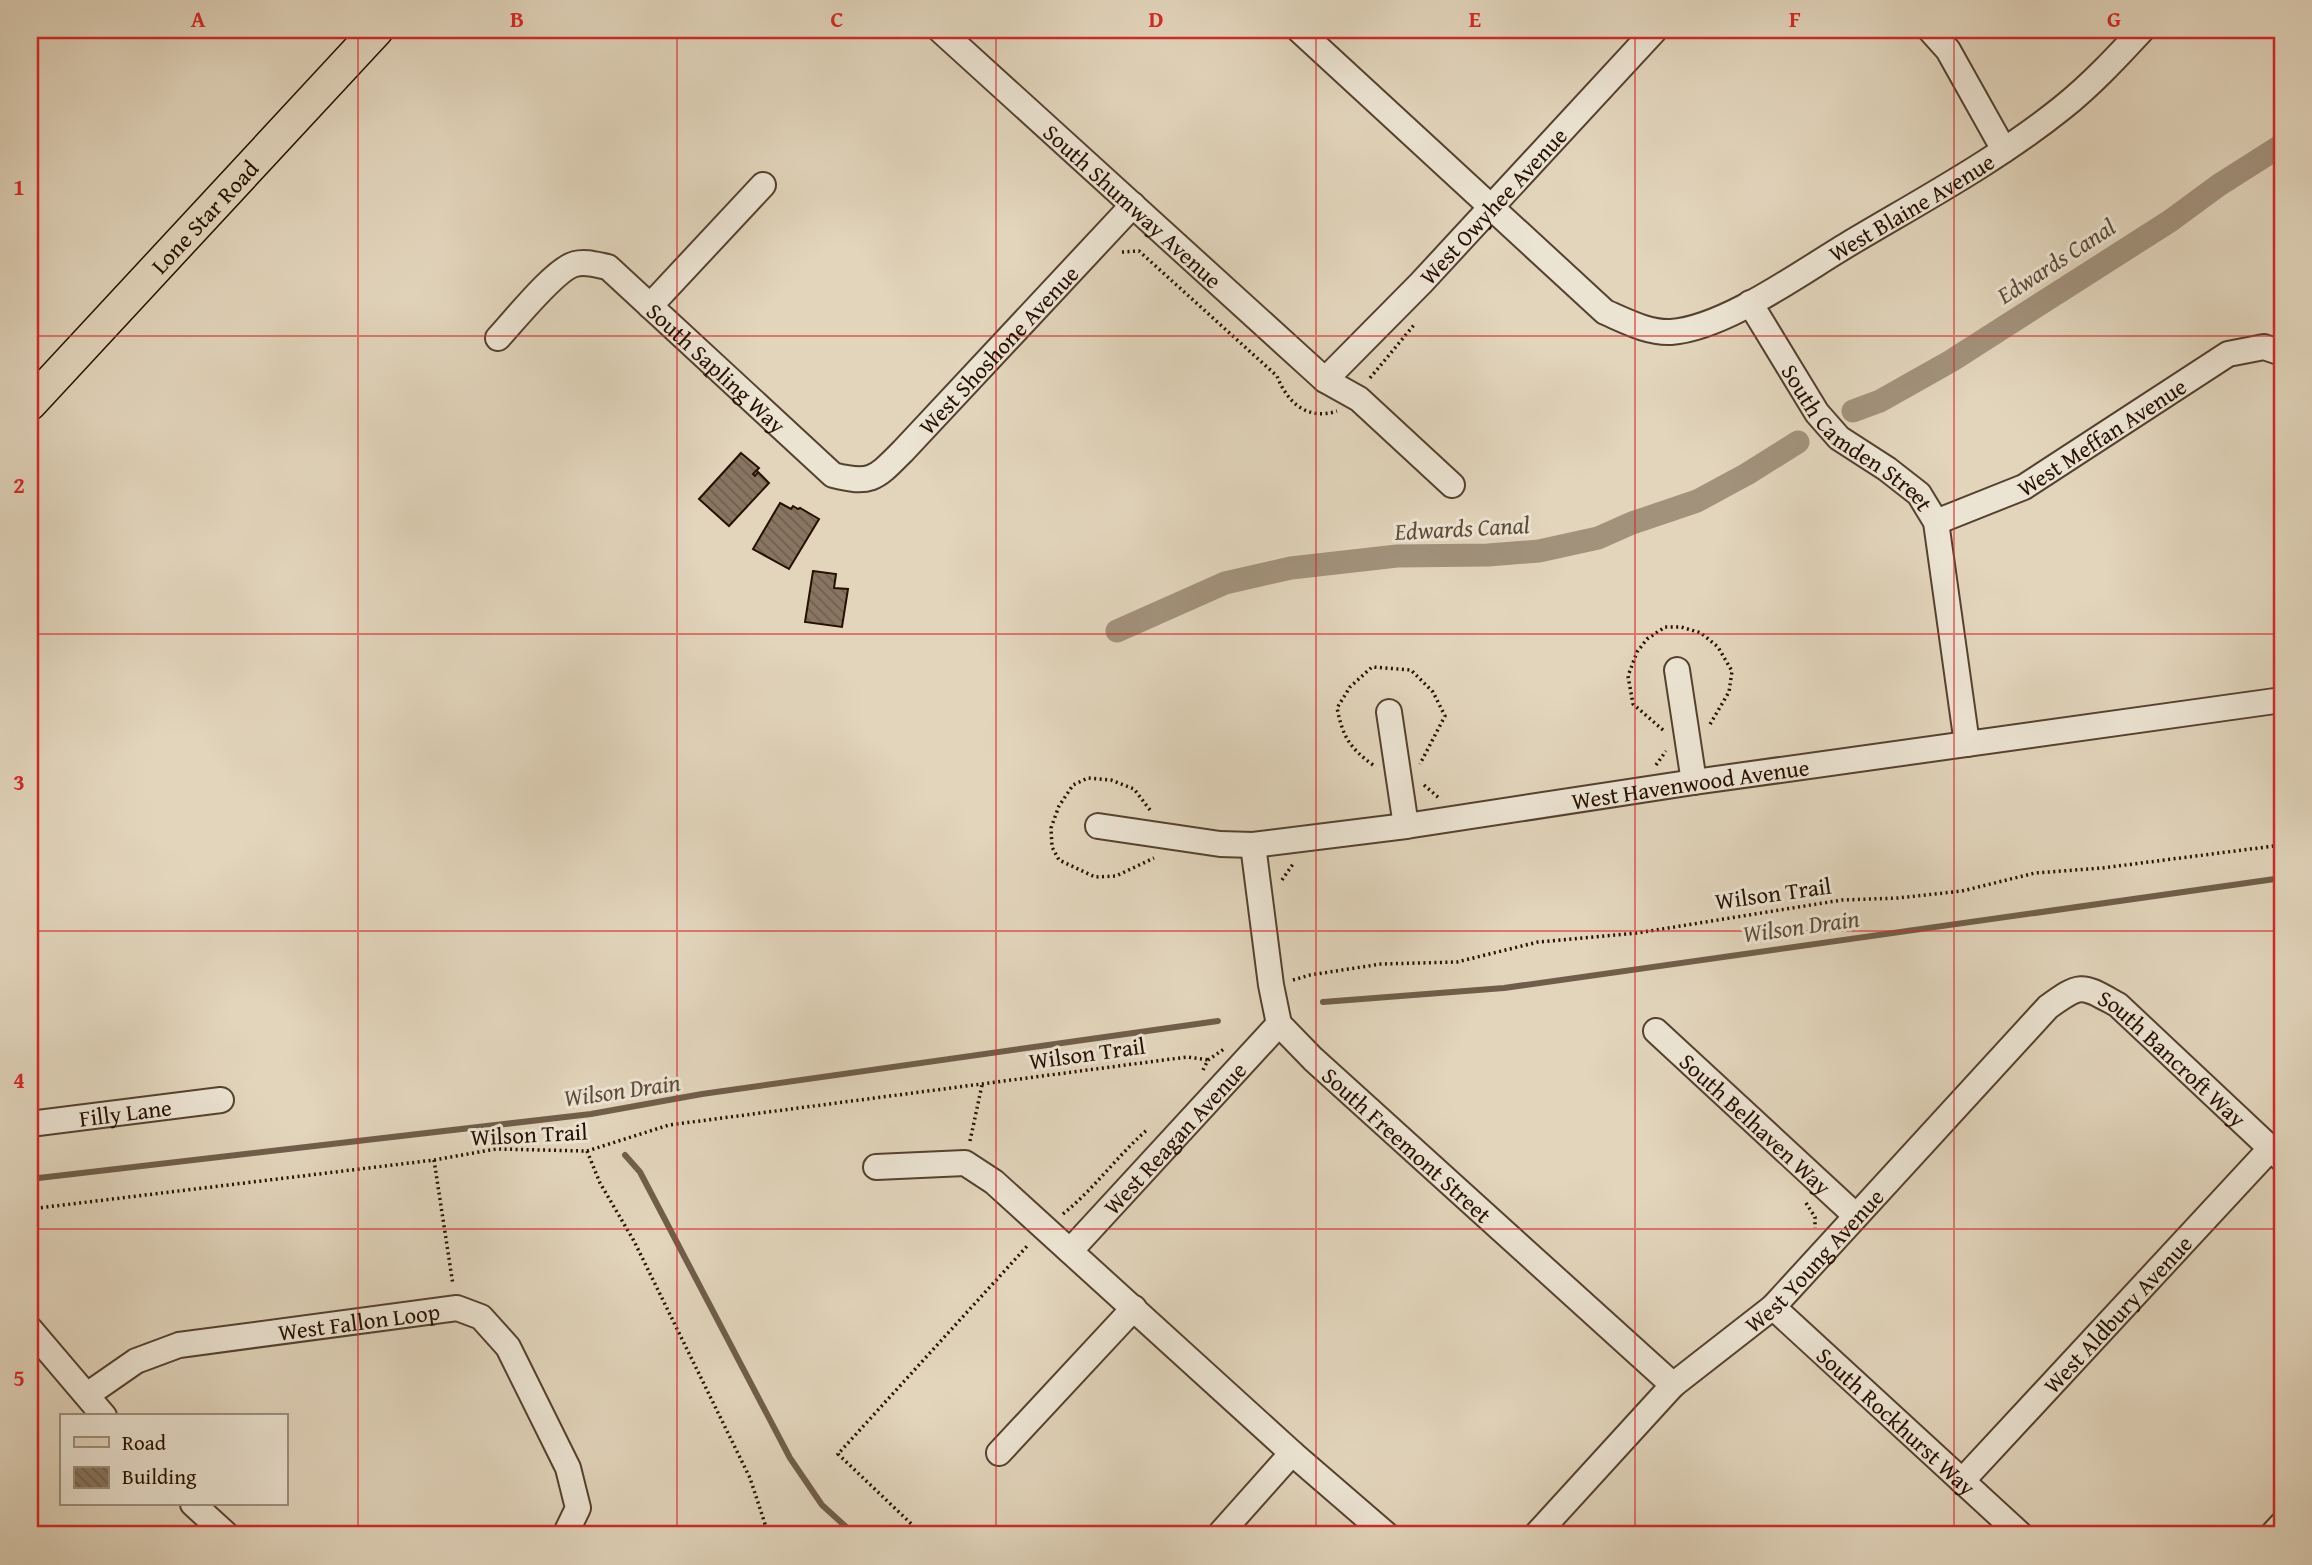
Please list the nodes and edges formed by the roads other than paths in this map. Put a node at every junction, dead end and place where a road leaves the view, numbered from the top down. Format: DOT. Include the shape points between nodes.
graph roads {
  1 [pos="377,30"];
  2 [pos="940,30"];
  3 [pos="1655,30"];
  4 [pos="1930,30"];
  5 [pos="2142,30"];
  6 [pos="1304,31"];
  7 [pos="2004,150"];
  8 [pos="763,185"];
  9 [pos="1133,205"];
  10 [pos="1490,207"];
  11 [pos="1750,303"];
  12 [pos="650,306"];
  13 [pos="498,338"];
  14 [pos="2273,350"];
  15 [pos="1325,380"];
  16 [pos="30,404"];
  17 [pos="856,481"];
  18 [pos="1452,485"];
  19 [pos="1936,522"];
  20 [pos="1677,670"];
  21 [pos="2282,700"];
  22 [pos="1389,712"];
  23 [pos="1967,744"];
  24 [pos="1694,782"];
  25 [pos="1098,826"];
  26 [pos="1406,826"];
  27 [pos="1254,845"];
  28 [pos="2090,989"];
  29 [pos="1279,1024"];
  30 [pos="1656,1031"];
  31 [pos="221,1100"];
  32 [pos="30,1124"];
  33 [pos="2277,1153"];
  34 [pos="876,1167"];
  35 [pos="1856,1215"];
  36 [pos="1070,1251"];
  37 [pos="1773,1307"];
  38 [pos="1134,1308"];
  39 [pos="30,1329"];
  40 [pos="1673,1385"];
  41 [pos="87,1395"];
  42 [pos="102,1414"];
  43 [pos="999,1453"];
  44 [pos="1292,1453"];
  45 [pos="1962,1481"];
  46 [pos="195,1506"];
  47 [pos="2282,1524"];
  48 [pos="227,1535"];
  49 [pos="565,1535"];
  50 [pos="1219,1535"];
  51 [pos="1387,1535"];
  52 [pos="1536,1535"];
  53 [pos="2021,1535"];
  54 [pos="2272,1535"];
  1 -- 16 [label="main road, Lone Star Road"];
  2 -- 9 [label="street, South Shumway Avenue"];
  3 -- 10 [label="street, West Owyhee Avenue"];
  4 -- 7 [label="street" via="1948,50"];
  5 -- 7 [label="street, West Blaine Avenue" via="2063,108"];
  6 -- 10 [label="street"];
  7 -- 11 [label="street, West Blaine Avenue"];
  8 -- 12 [label="street"];
  9 -- 15 [label="street, South Shumway Avenue"];
  9 -- 17 [label="street, West Shoshone Avenue" via="890,464 876,477"];
  10 -- 11 [label="street, West Blaine Avenue" via="1605,312 1650,330 1671,332 1703,326"];
  10 -- 15 [label="street, West Owyhee Avenue"];
  11 -- 19 [label="street, South Camden Street" via="1817,413 1839,438 1919,494"];
  12 -- 13 [label="street, South Sapling Way" via="608,267 574,264 558,274"];
  12 -- 17 [label="street, South Sapling Way" via="833,475"];
  14 -- 19 [label="street, West Meffan Avenue" via="2228,354 2024,487"];
  15 -- 18 [label="street, South Shumway Avenue" via="1359,399"];
  19 -- 23 [label="street, South Camden Street"];
  20 -- 24 [label="street"];
  21 -- 23 [label="street, West Havenwood Avenue"];
  22 -- 26 [label="street"];
  23 -- 24 [label="street, West Havenwood Avenue"];
  24 -- 26 [label="street, West Havenwood Avenue"];
  25 -- 27 [label="street, West Havenwood Avenue"];
  26 -- 27 [label="street, West Havenwood Avenue"];
  27 -- 29 [label="street" via="1285,984"];
  28 -- 33 [label="street, South Bancroft Way" via="2118,1005"];
  28 -- 35 [label="street, West Young Avenue" via="2072,990 2048,1007"];
  29 -- 36 [label="street, West Reagan Avenue"];
  29 -- 40 [label="street, South Freemont Street"];
  30 -- 35 [label="street, South Belhaven Way"];
  31 -- 32 [label="street, Filly Lane"];
  33 -- 45 [label="street, West Aldbury Avenue"];
  34 -- 36 [label="street" via="965,1163 994,1182"];
  35 -- 37 [label="street, West Young Avenue"];
  36 -- 38 [label="street"];
  37 -- 40 [label="street, West Young Avenue"];
  37 -- 45 [label="street, South Rockhurst Way"];
  38 -- 43 [label="street"];
  38 -- 44 [label="street"];
  39 -- 41 [label="street"];
  40 -- 52 [label="street, West Young Avenue"];
  41 -- 42 [label="street"];
  41 -- 49 [label="street, West Fallon Loop" via="136,1361 179,1345 457,1308 481,1317 508,1347 568,1468 578,1508"];
  44 -- 50 [label="street"];
  44 -- 51 [label="street"];
  45 -- 53 [label="street, South Rockhurst Way"];
  46 -- 48 [label="street"];
  47 -- 54 [label="street"];
}
